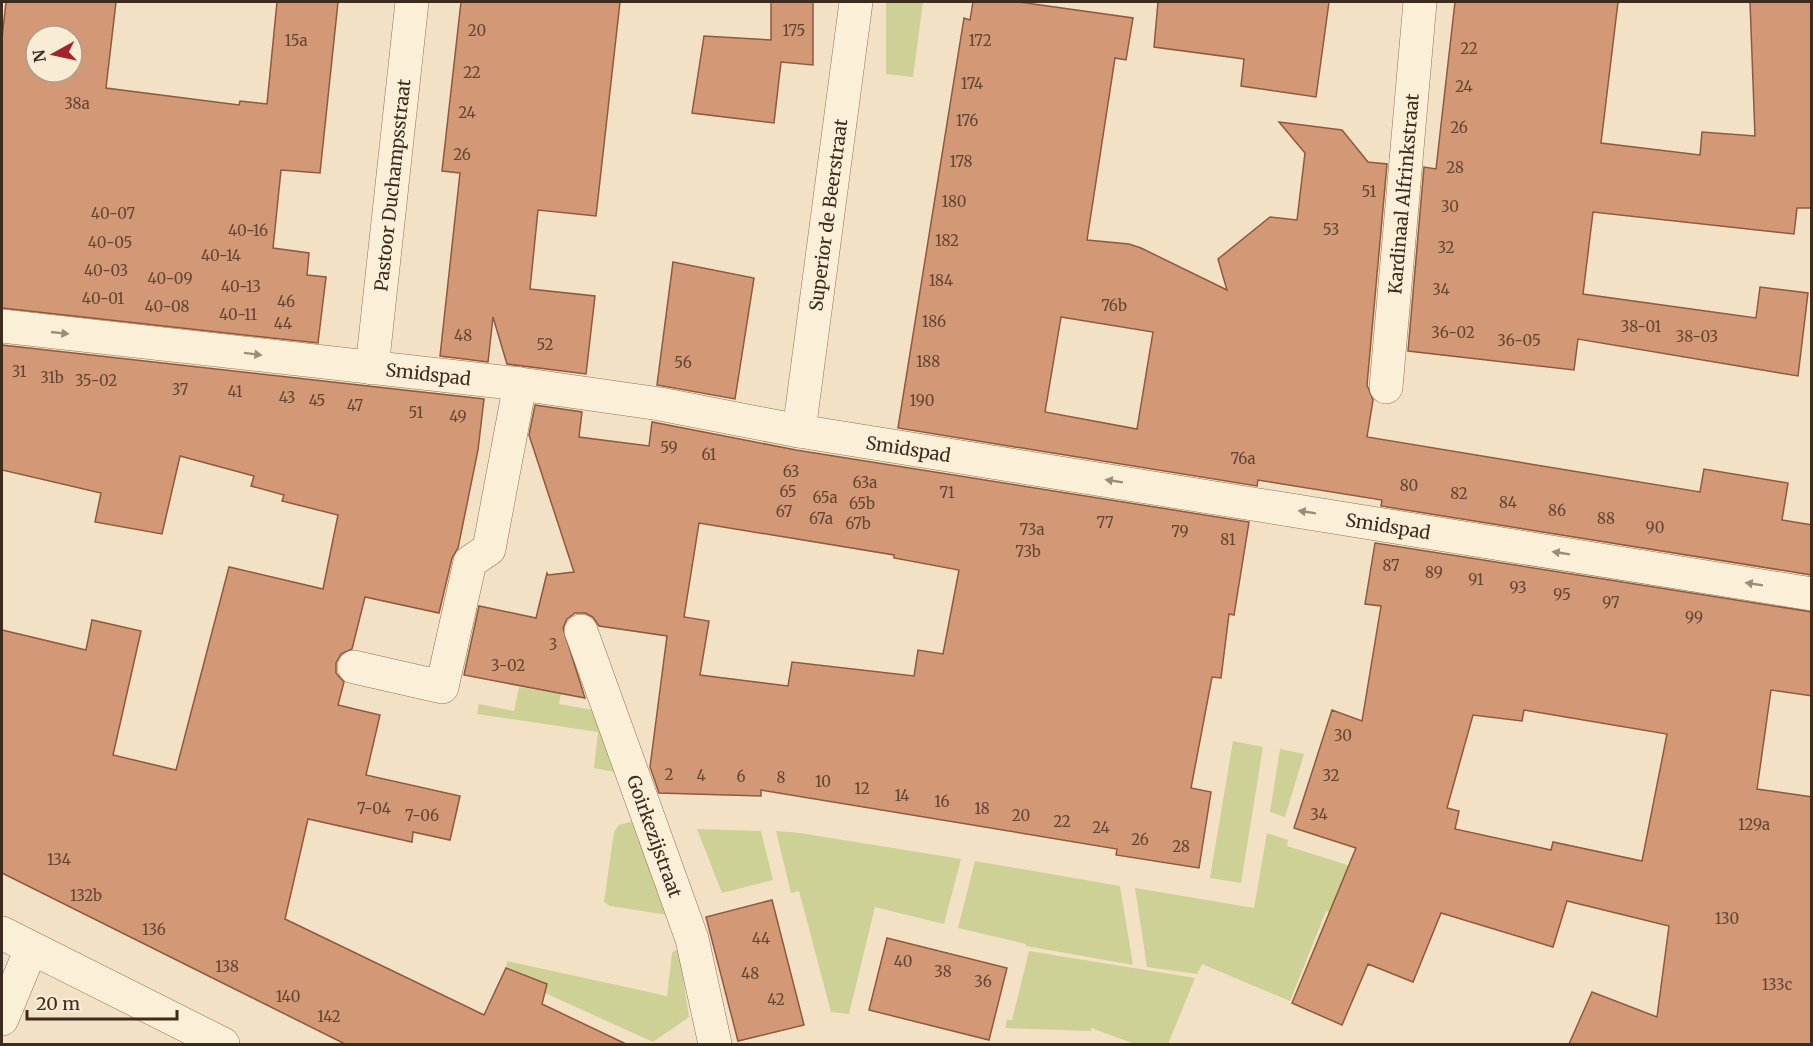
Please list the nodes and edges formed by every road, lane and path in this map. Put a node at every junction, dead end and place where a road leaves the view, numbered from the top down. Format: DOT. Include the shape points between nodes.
graph roads {
  1 [pos="412,2"];
  2 [pos="856,2"];
  3 [pos="1420,2"];
  4 [pos="2,326"];
  5 [pos="372,368"];
  6 [pos="520,384"];
  7 [pos="1386,387"];
  8 [pos="799,431"];
  9 [pos="1812,594"];
  10 [pos="581,631"];
  11 [pos="354,667"];
  12 [pos="2,933"];
  13 [pos="31,949"];
  14 [pos="2,1019"];
  15 [pos="223,1044"];
  16 [pos="715,1044"];
  1 -- 5 [label="street, Pastoor Duchampsstraat"];
  2 -- 8 [label="street, Superior de Beerstraat"];
  3 -- 7 [label="street, Kardinaal Alfrinkstraat"];
  4 -- 5 [label="street, Smidspad, one-way"];
  5 -- 6 [label="street, Smidspad"];
  6 -- 8 [label="street, Smidspad" via="660,404"];
  6 -- 11 [label="street" via="489,549 470,562 442,687"];
  9 -- 8 [label="street, Smidspad, one-way"];
  10 -- 16 [label="street, Goirkezijstraat" via="692,939"];
  12 -- 13 [label="street"];
  13 -- 14 [label="street"];
  13 -- 15 [label="street"];
}
